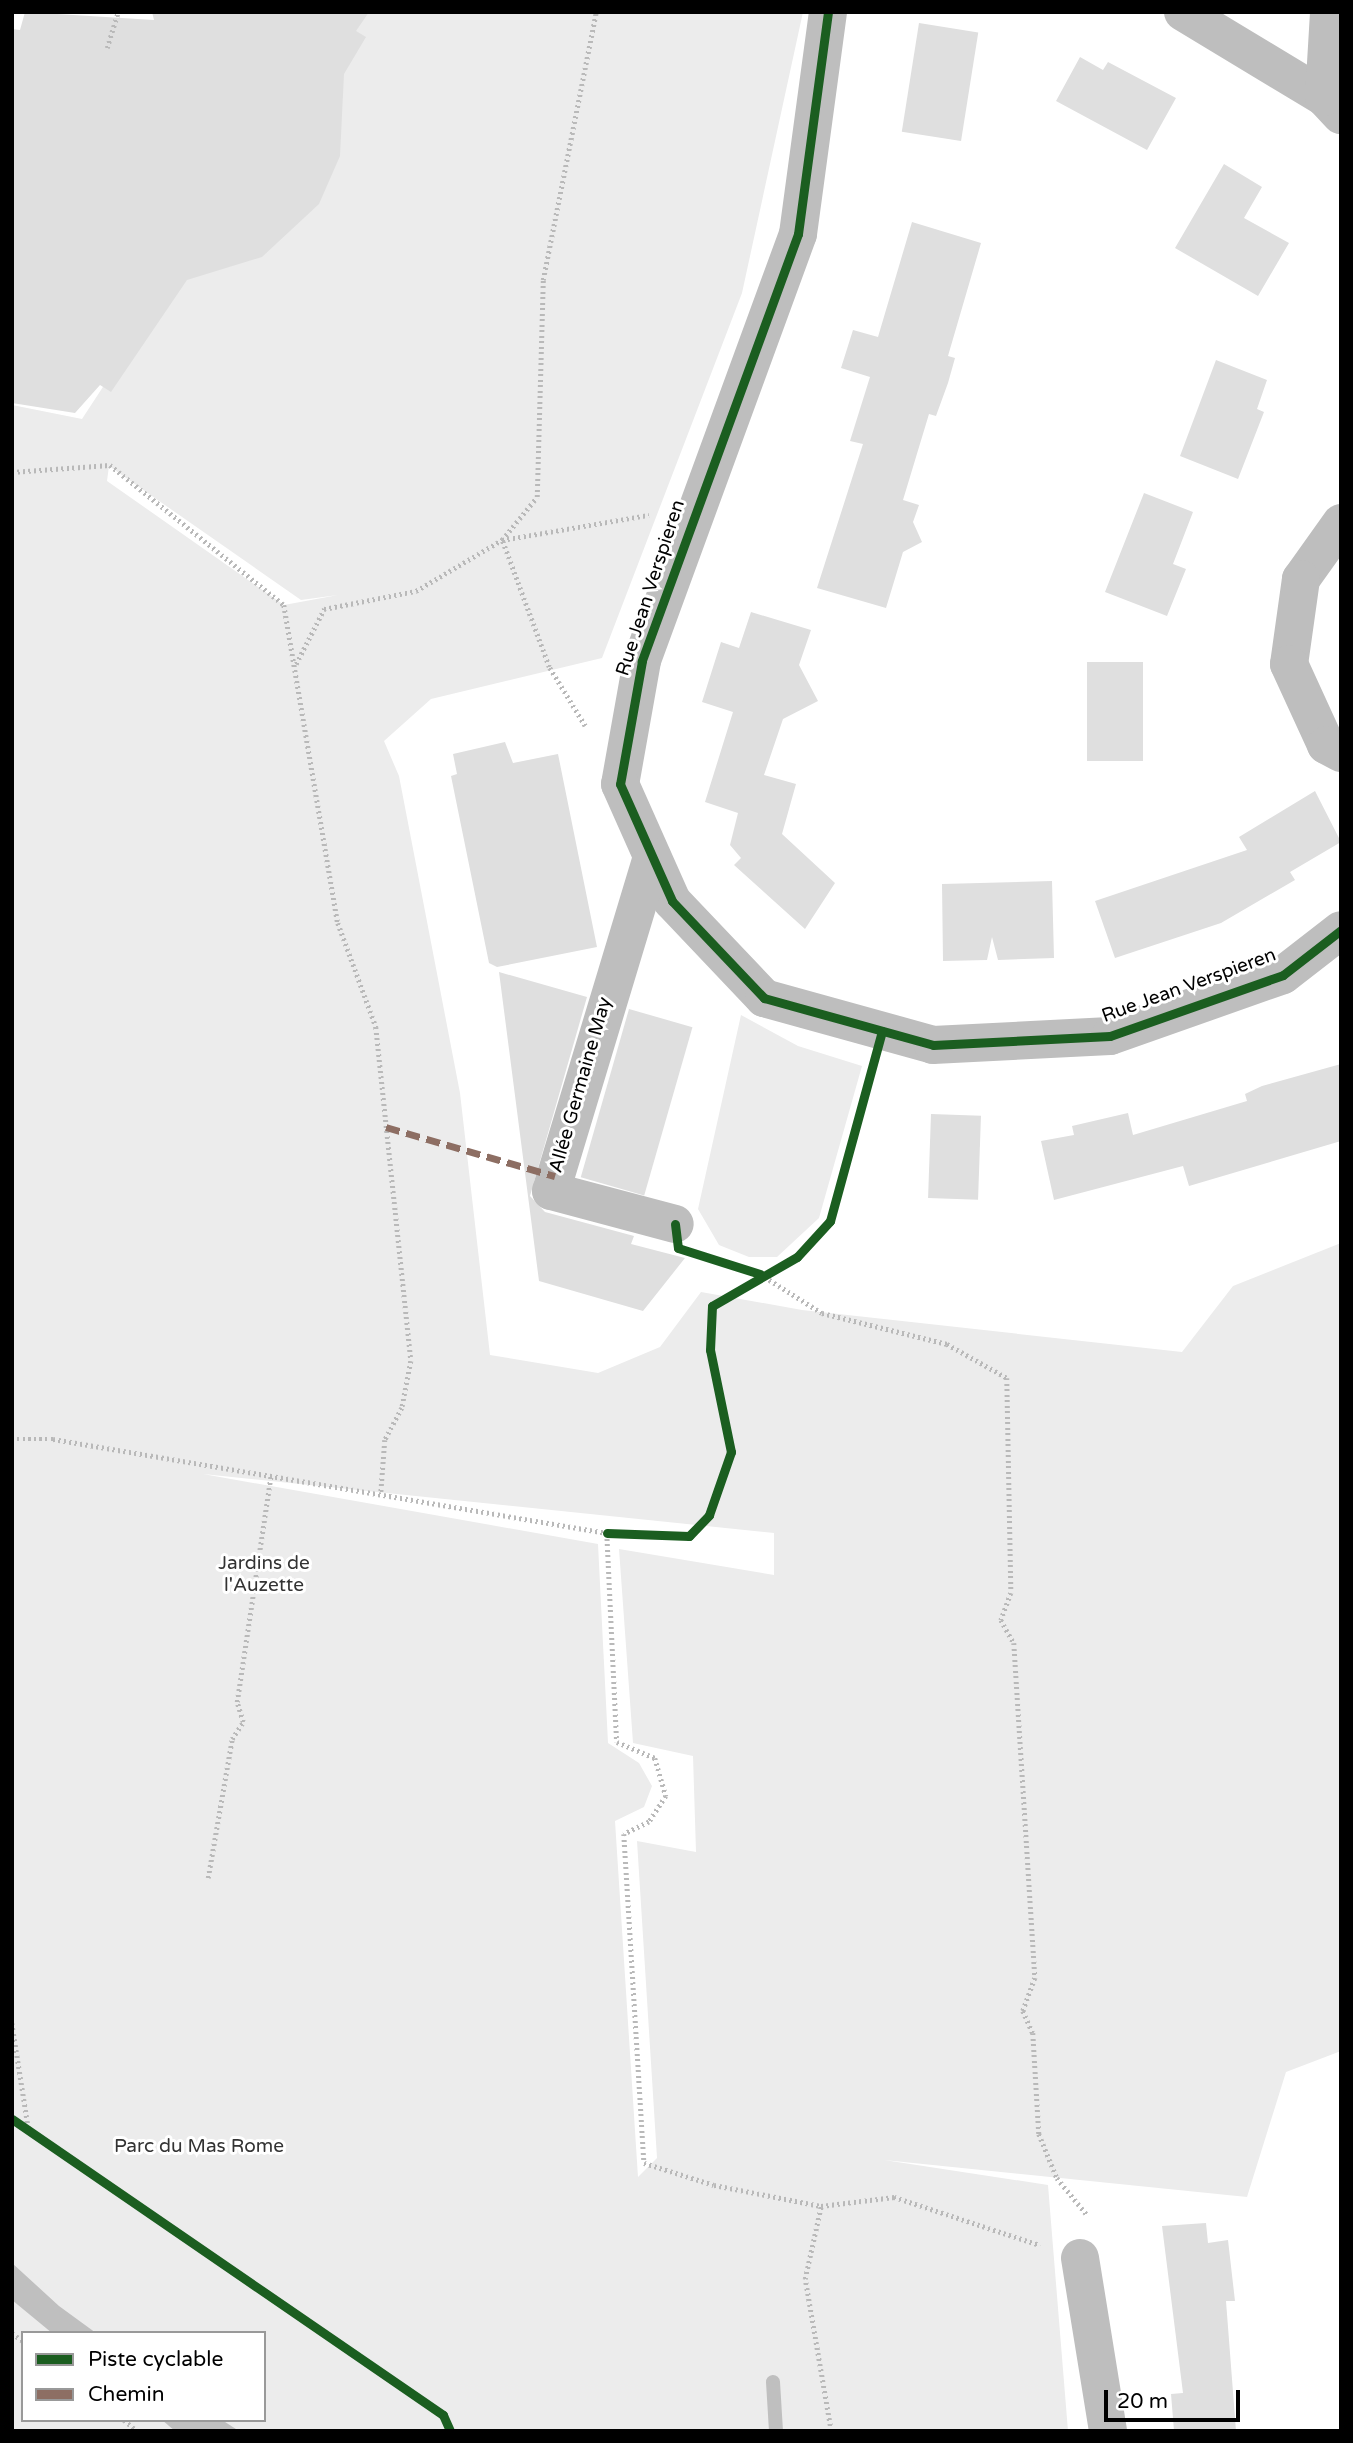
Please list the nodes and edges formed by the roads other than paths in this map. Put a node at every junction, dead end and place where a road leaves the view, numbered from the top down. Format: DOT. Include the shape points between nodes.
graph roads {
  1 [pos="828,12"];
  2 [pos="1183,12"];
  3 [pos="1329,12"];
  4 [pos="1335,95"];
  5 [pos="1341,523"];
  6 [pos="1341,753"];
  7 [pos="652,856"];
  8 [pos="1341,930"];
  9 [pos="675,1224"];
  10 [pos="1080,2258"];
  11 [pos="1108,2431"];
  1 -- 7 [label="street, Rue Jean Verspieren" via="797,234 642,661 620,784"];
  2 -- 4 [label="street"];
  3 -- 4 [label="street"];
  5 -- 6 [label="street" via="1301,579 1289,664 1326,745"];
  7 -- 8 [label="street, Rue Jean Verspieren" via="672,901 764,998 933,1045 1110,1036 1283,975"];
  7 -- 9 [label="street, Allée Germaine May" via="551,1191"];
  10 -- 11 [label="street"];
}
